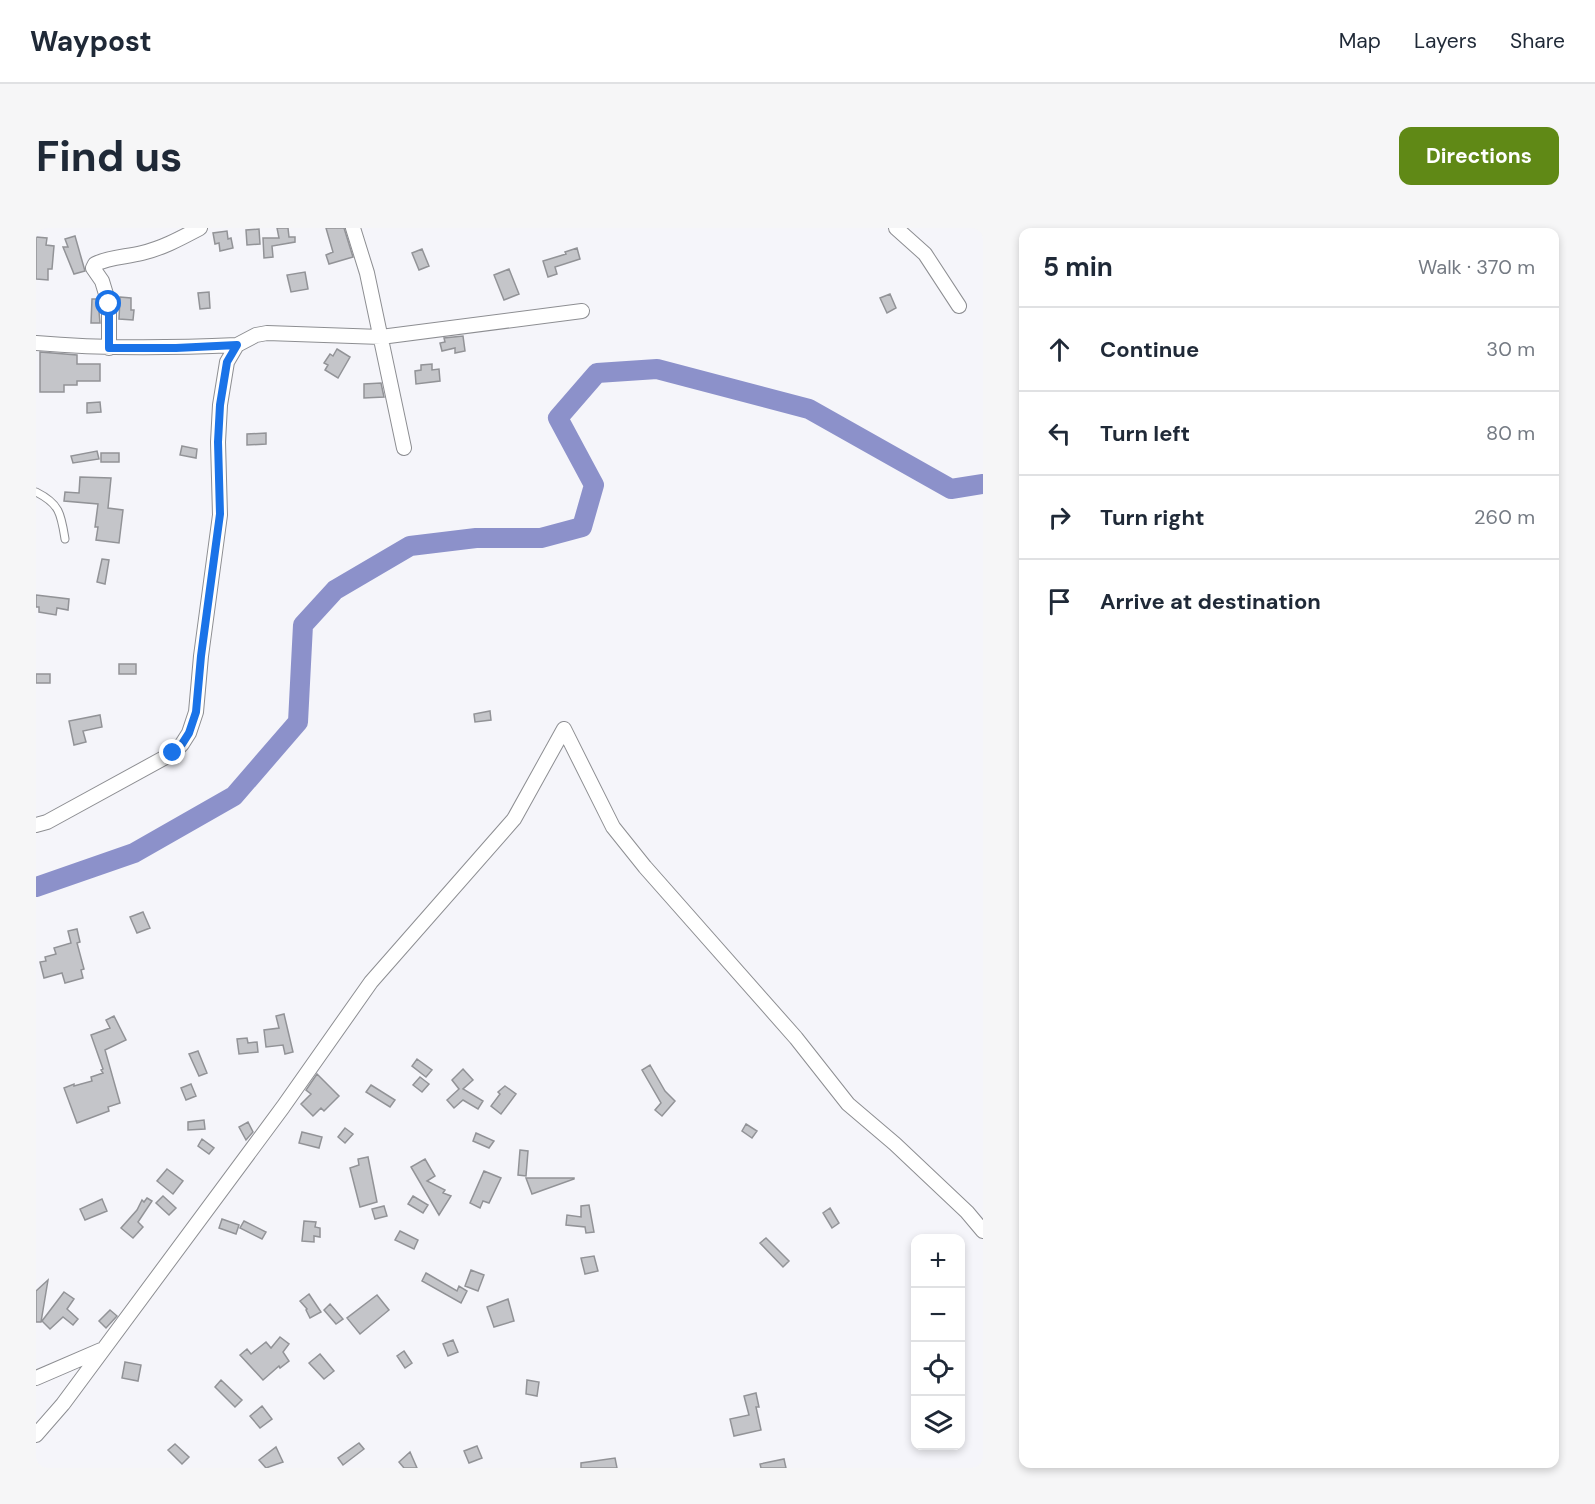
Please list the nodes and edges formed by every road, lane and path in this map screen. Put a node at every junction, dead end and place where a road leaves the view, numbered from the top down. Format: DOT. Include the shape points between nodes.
graph roads {
  1 [pos="200,228"];
  2 [pos="353,228"];
  3 [pos="896,228"];
  4 [pos="959,306"];
  5 [pos="582,311"];
  6 [pos="381,337"];
  7 [pos="36,344"];
  8 [pos="237,345"];
  9 [pos="109,348"];
  10 [pos="404,448"];
  11 [pos="36,492"];
  12 [pos="65,539"];
  13 [pos="36,825"];
  14 [pos="983,1231"];
  15 [pos="103,1350"];
  16 [pos="36,1378"];
  17 [pos="36,1436"];
  1 -- 9 [label="street" via="159,248 95,264 93,268 109,304"];
  2 -- 6 [label="street"];
  3 -- 4 [label="street" via="925,254"];
  5 -- 6 [label="street"];
  6 -- 8 [label="street" via="267,333"];
  6 -- 10 [label="street"];
  7 -- 9 [label="street"];
  8 -- 9 [label="street"];
  8 -- 13 [label="street" via="227,362 220,405 219,525 196,712 189,733 173,753"];
  11 -- 12 [label="lane" via="51,499 61,515"];
  14 -- 15 [label="street" via="968,1212 848,1104 796,1038 645,867 613,827 564,729 514,819 371,982"];
  15 -- 16 [label="street"];
  15 -- 17 [label="street"];
}
